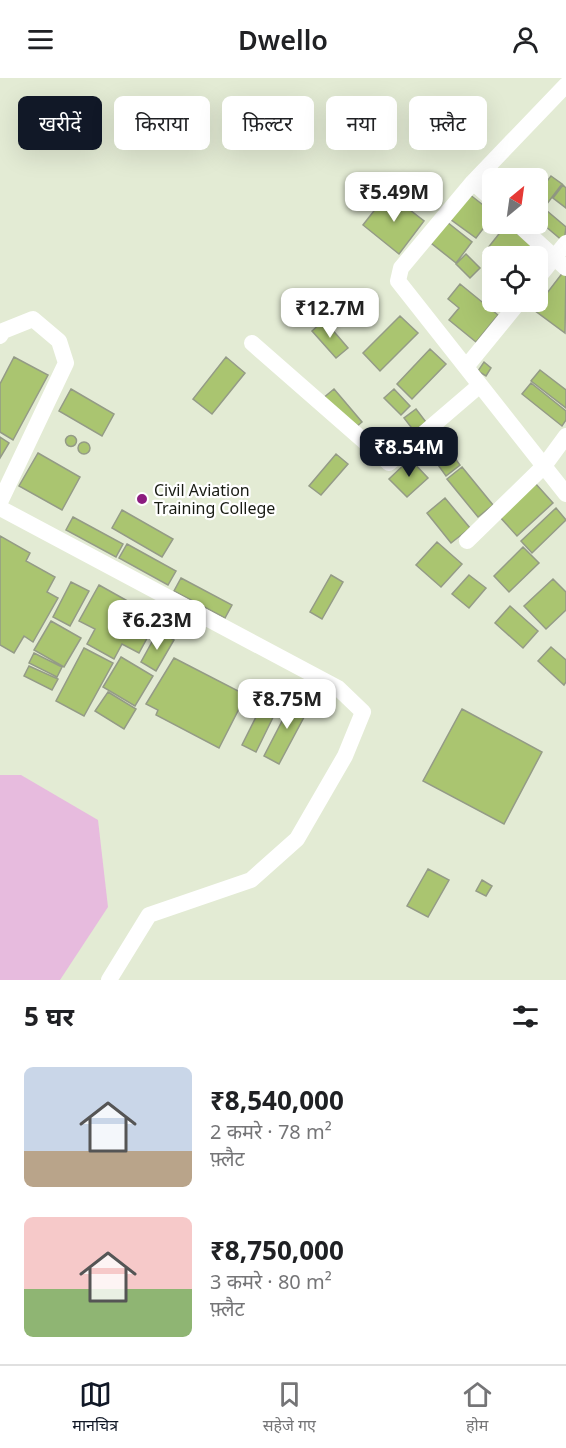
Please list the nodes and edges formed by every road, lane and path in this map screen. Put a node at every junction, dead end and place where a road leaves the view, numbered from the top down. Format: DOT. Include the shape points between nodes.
graph roads {
  1 [pos="566,85"];
  2 [pos="473,182"];
  3 [pos="482,190"];
  4 [pos="529,234"];
  5 [pos="566,243"];
  6 [pos="560,262"];
  7 [pos="511,312"];
  8 [pos="0,336"];
  9 [pos="252,343"];
  10 [pos="466,367"];
  11 [pos="480,385"];
  12 [pos="566,436"];
  13 [pos="544,466"];
  14 [pos="566,494"];
  15 [pos="0,502"];
  16 [pos="0,508"];
  17 [pos="467,541"];
  18 [pos="109,980"];
  1 -- 2 [label="street"];
  2 -- 3 [label="street"];
  2 -- 10 [label="street" via="401,268 398,281"];
  4 -- 6 [label="street"];
  5 -- 6 [label="street"];
  7 -- 10 [label="street"];
  8 -- 15 [label="street" via="3,331 33,319 59,341 66,363"];
  9 -- 11 [label="street" via="389,463"];
  10 -- 11 [label="street"];
  11 -- 13 [label="street"];
  12 -- 13 [label="street"];
  13 -- 14 [label="street"];
  13 -- 17 [label="street"];
  16 -- 18 [label="street" via="338,688 363,712 345,756 297,839 251,880 149,915"];
}
